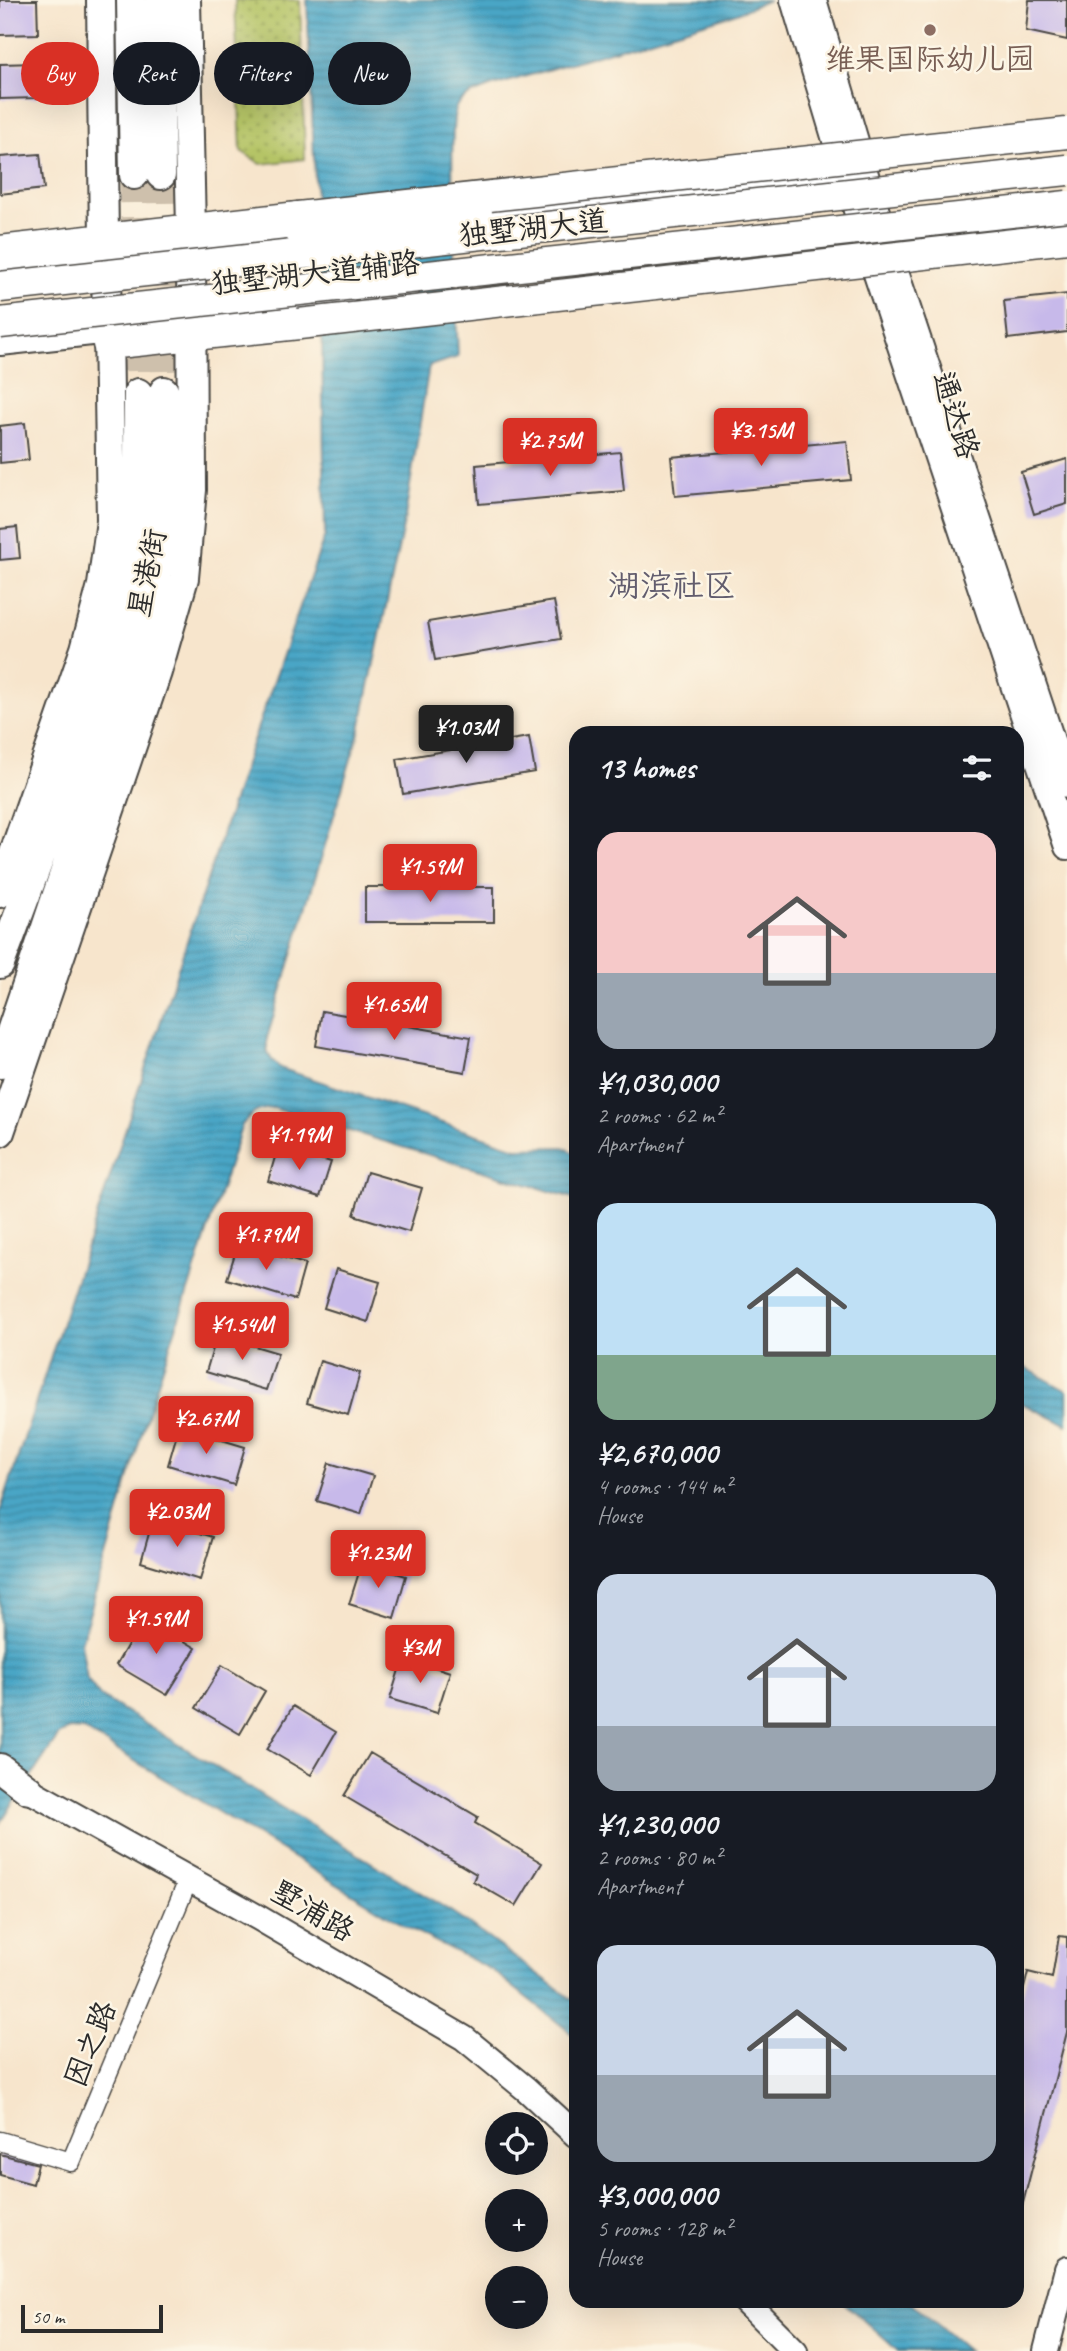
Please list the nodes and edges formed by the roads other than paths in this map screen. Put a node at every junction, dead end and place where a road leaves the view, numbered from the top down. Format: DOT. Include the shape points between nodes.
graph roads {
  1 [pos="102,0"];
  2 [pos="131,0"];
  3 [pos="159,0"];
  4 [pos="186,0"];
  5 [pos="805,4"];
  6 [pos="1067,133"];
  7 [pos="1067,170"];
  8 [pos="855,172"];
  9 [pos="1067,206"];
  10 [pos="297,224"];
  11 [pos="191,238"];
  12 [pos="1067,238"];
  13 [pos="877,246"];
  14 [pos="104,248"];
  15 [pos="0,251"];
  16 [pos="0,267"];
  17 [pos="0,287"];
  18 [pos="304,316"];
  19 [pos="0,323"];
  20 [pos="192,327"];
  21 [pos="108,337"];
  22 [pos="0,341"];
  23 [pos="1067,785"];
  24 [pos="1067,847"];
  25 [pos="0,893"];
  26 [pos="0,964"];
  27 [pos="0,1064"];
  28 [pos="0,1132"];
  29 [pos="0,1768"];
  30 [pos="29,1790"];
  31 [pos="188,1878"];
  32 [pos="569,2129"];
  33 [pos="0,2141"];
  34 [pos="1067,2269"];
  35 [pos="752,2308"];
  36 [pos="1057,2349"];
  37 [pos="795,2351"];
  1 -- 14 [label="main road, 星港街"];
  2 -- 3 [label="main road" via="148,175"];
  4 -- 11 [label="main road, 星港街"];
  5 -- 8 [label="main road, 通达路"];
  6 -- 10 [label="highway, bridge"];
  7 -- 17 [label="highway, 独墅湖大道, bridge"];
  8 -- 10 [label="main road, 独墅湖大道辅路, bridge" via="480,213"];
  8 -- 13 [label="main road, 通达路"];
  9 -- 19 [label="highway, 独墅湖大道, bridge"];
  10 -- 11 [label="highway"];
  11 -- 14 [label="highway"];
  11 -- 20 [label="main road, 星港街"];
  12 -- 18 [label="highway, bridge"];
  13 -- 18 [label="main road, 独墅湖大道辅路" via="463,291"];
  13 -- 23 [label="main road, 通达路"];
  13 -- 24 [label="main road, 通达路"];
  14 -- 15 [label="highway"];
  14 -- 16 [label="main road"];
  14 -- 21 [label="main road, 星港街"];
  18 -- 20 [label="highway"];
  20 -- 21 [label="highway"];
  20 -- 28 [label="main road, 星港街" via="191,509 184,578 157,672"];
  21 -- 22 [label="main road"];
  21 -- 25 [label="main road, 星港街" via="112,488 106,565 85,649"];
  26 -- 27 [label="main road, 星港街" via="67,784 124,610 151,392 164,491 150,608"];
  29 -- 30 [label="main road, 墅浦路"];
  30 -- 31 [label="main road, 墅浦路"];
  31 -- 32 [label="main road, 墅浦路" via="464,2038"];
  31 -- 33 [label="street, 因之路" via="71,2162"];
  34 -- 36 [label="main road"];
  35 -- 37 [label="main road"];
}
